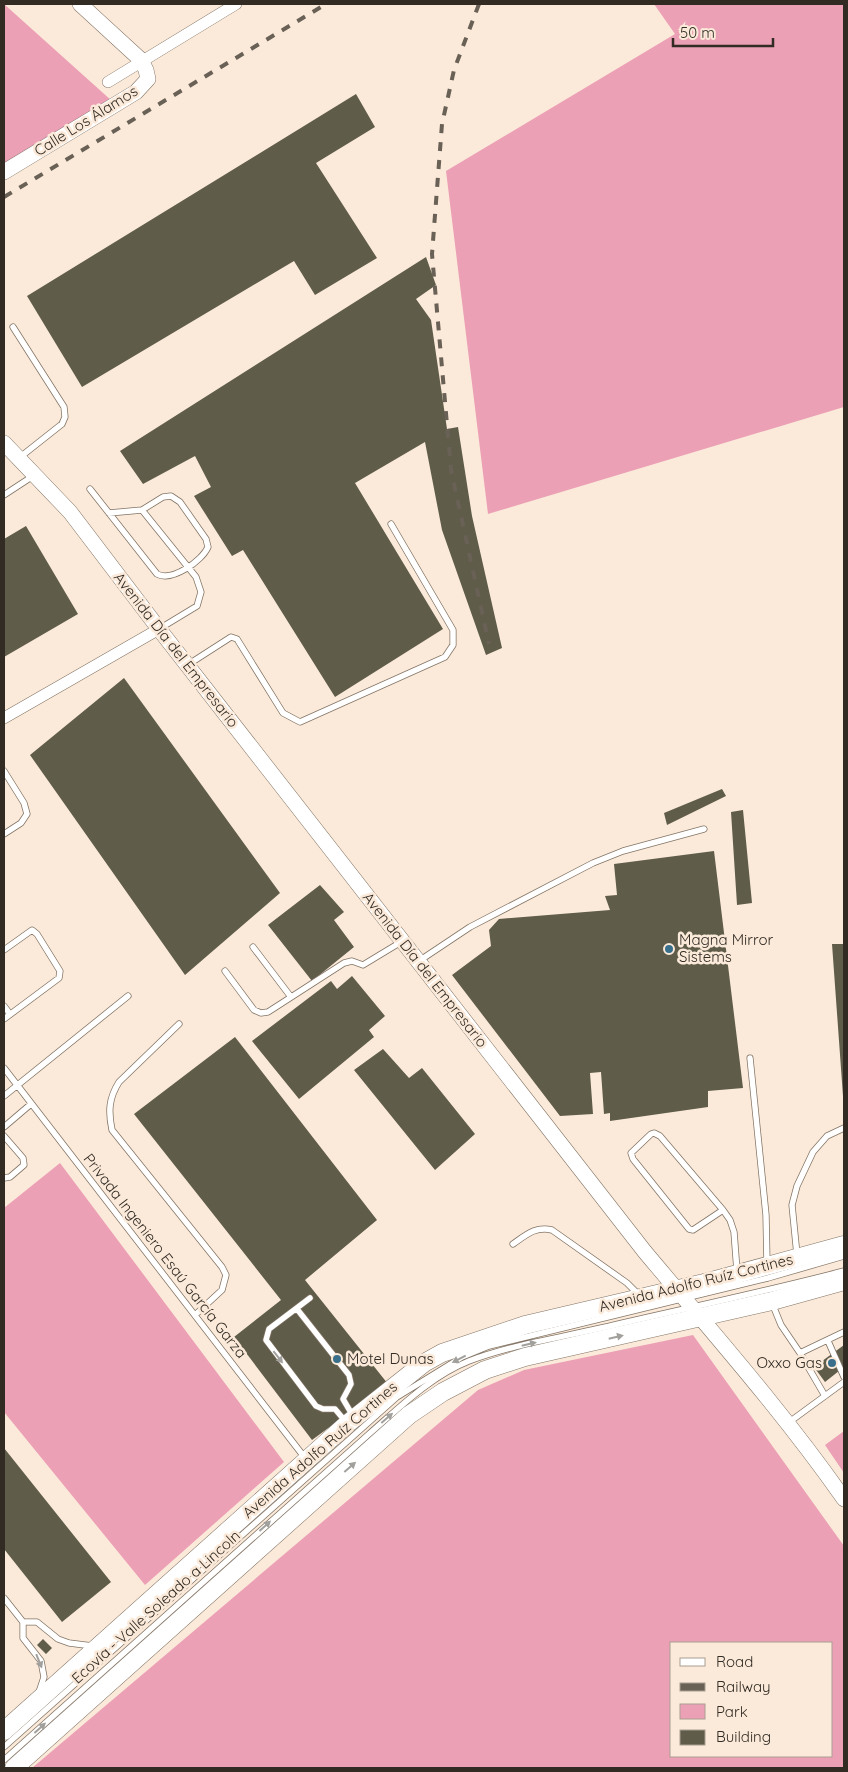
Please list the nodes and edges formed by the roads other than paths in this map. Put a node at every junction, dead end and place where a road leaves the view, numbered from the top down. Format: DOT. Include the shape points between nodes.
graph roads {
  1 [pos="80,4"];
  2 [pos="236,4"];
  3 [pos="141,60"];
  4 [pos="108,82"];
  5 [pos="4,172"];
  6 [pos="13,327"];
  7 [pos="4,443"];
  8 [pos="19,458"];
  9 [pos="35,475"];
  10 [pos="90,489"];
  11 [pos="4,495"];
  12 [pos="142,510"];
  13 [pos="110,513"];
  14 [pos="391,524"];
  15 [pos="188,566"];
  16 [pos="158,629"];
  17 [pos="187,665"];
  18 [pos="4,718"];
  19 [pos="4,771"];
  20 [pos="704,829"];
  21 [pos="4,834"];
  22 [pos="403,941"];
  23 [pos="253,947"];
  24 [pos="4,950"];
  25 [pos="419,961"];
  26 [pos="225,971"];
  27 [pos="128,996"];
  28 [pos="291,997"];
  29 [pos="4,1006"];
  30 [pos="10,1014"];
  31 [pos="4,1019"];
  32 [pos="179,1024"];
  33 [pos="750,1058"];
  34 [pos="4,1068"];
  35 [pos="17,1086"];
  36 [pos="4,1096"];
  37 [pos="31,1104"];
  38 [pos="4,1127"];
  39 [pos="844,1128"];
  40 [pos="4,1136"];
  41 [pos="4,1178"];
  42 [pos="723,1210"];
  43 [pos="513,1244"];
  44 [pos="844,1245"];
  45 [pos="844,1256"];
  46 [pos="797,1257"];
  47 [pos="767,1264"];
  48 [pos="844,1270"];
  49 [pos="737,1274"];
  50 [pos="844,1281"];
  51 [pos="310,1298"];
  52 [pos="642,1298"];
  53 [pos="772,1301"];
  54 [pos="688,1303"];
  55 [pos="297,1309"];
  56 [pos="195,1316"];
  57 [pos="844,1332"];
  58 [pos="828,1341"];
  59 [pos="800,1354"];
  60 [pos="844,1377"];
  61 [pos="844,1382"];
  62 [pos="825,1396"];
  63 [pos="351,1420"];
  64 [pos="788,1423"];
  65 [pos="307,1460"];
  66 [pos="844,1499"];
  67 [pos="4,1598"];
  68 [pos="23,1622"];
  69 [pos="100,1645"];
  70 [pos="35,1703"];
  71 [pos="4,1731"];
  72 [pos="4,1747"];
  73 [pos="4,1760"];
  74 [pos="14,1768"];
  1 -- 3 [label="street"];
  2 -- 3 [label="street, Calle Los Álamos"];
  3 -- 4 [label="street, Calle Los Álamos"];
  3 -- 5 [label="street, Calle Los Álamos" via="148,79 145,85"];
  6 -- 8 [label="lane" via="64,407 65,417 62,424"];
  7 -- 8 [label="street, Avenida Día del Empresario"];
  8 -- 9 [label="street, Avenida Día del Empresario"];
  9 -- 11 [label="lane"];
  9 -- 16 [label="street, Avenida Día del Empresario" via="70,512"];
  10 -- 13 [label="lane"];
  12 -- 13 [label="lane"];
  12 -- 15 [label="lane"];
  12 -- 15 [label="lane" via="163,497 171,496 180,502 208,546 206,552"];
  13 -- 15 [label="lane" via="157,574 170,576"];
  14 -- 17 [label="lane" via="452,630 453,644 445,657 300,722 284,713 237,639 231,637"];
  15 -- 16 [label="lane" via="201,592 196,606"];
  16 -- 17 [label="street, Avenida Día del Empresario"];
  16 -- 18 [label="street"];
  17 -- 22 [label="street, Avenida Día del Empresario"];
  19 -- 21 [label="lane" via="24,803 26,814 21,822"];
  20 -- 25 [label="lane" via="622,851 593,863 470,927"];
  22 -- 25 [label="street, Avenida Día del Empresario"];
  22 -- 28 [label="lane" via="363,964 344,963"];
  23 -- 28 [label="lane"];
  24 -- 30 [label="lane" via="32,930 60,971 59,978"];
  25 -- 54 [label="street, Avenida Día del Empresario"];
  26 -- 28 [label="lane" via="254,1010 261,1013"];
  27 -- 35 [label="lane"];
  29 -- 30 [label="lane"];
  30 -- 31 [label="lane"];
  32 -- 56 [label="lane" via="119,1082 113,1092 109,1115 112,1130 226,1276 222,1290"];
  33 -- 47 [label="lane" via="766,1215"];
  34 -- 35 [label="lane, Privada Ingeniero Esaú García Garza"];
  35 -- 36 [label="lane"];
  35 -- 37 [label="lane, Privada Ingeniero Esaú García Garza"];
  37 -- 38 [label="lane"];
  37 -- 56 [label="lane, Privada Ingeniero Esaú García Garza"];
  39 -- 46 [label="lane" via="827,1136 813,1152 797,1186 792,1205"];
  40 -- 41 [label="lane" via="23,1158 24,1165"];
  42 -- 42 [label="lane" via="657,1134 651,1134 631,1153 689,1229 699,1228"];
  42 -- 49 [label="lane" via="734,1232"];
  43 -- 52 [label="lane" via="532,1230 552,1230 627,1283"];
  44 -- 46 [label="main road, Avenida Adolfo Ruíz Cortines"];
  45 -- 54 [label="lane"];
  46 -- 47 [label="main road, Avenida Adolfo Ruíz Cortines"];
  47 -- 49 [label="main road, Avenida Adolfo Ruíz Cortines"];
  48 -- 54 [label="lane, Ecovía - Valle Soleado a Lincoln"];
  49 -- 54 [label="main road, Avenida Adolfo Ruíz Cortines"];
  50 -- 53 [label="main road, Avenida Adolfo Ruíz Cortines"];
  51 -- 55 [label="lane"];
  52 -- 54 [label="main road, Avenida Adolfo Ruíz Cortines"];
  52 -- 63 [label="main road, Avenida Adolfo Ruíz Cortines" via="525,1325 442,1353 404,1377"];
  53 -- 54 [label="main road, Avenida Adolfo Ruíz Cortines"];
  53 -- 59 [label="lane" via="781,1325"];
  54 -- 64 [label="street, Avenida Día del Empresario"];
  54 -- 72 [label="lane, one-way" via="489,1346 462,1357 397,1397"];
  73 -- 54 [label="lane, Ecovía - Valle Soleado a Lincoln, one-way" via="416,1394 468,1362"];
  74 -- 54 [label="main road, Avenida Adolfo Ruíz Cortines, one-way" via="251,1554 428,1401 485,1370"];
  55 -- 63 [label="lane" via="349,1375 351,1384 343,1399"];
  55 -- 63 [label="lane, one-way" via="269,1329 268,1344 316,1406 335,1409"];
  56 -- 65 [label="lane, Privada Ingeniero Esaú García Garza"];
  57 -- 58 [label="lane"];
  58 -- 59 [label="lane"];
  58 -- 60 [label="lane"];
  59 -- 62 [label="lane"];
  61 -- 62 [label="lane"];
  62 -- 64 [label="lane"];
  63 -- 65 [label="main road, Avenida Adolfo Ruíz Cortines"];
  64 -- 66 [label="street, Avenida Día del Empresario"];
  65 -- 69 [label="main road, Avenida Adolfo Ruíz Cortines"];
  67 -- 68 [label="lane"];
  68 -- 69 [label="lane" via="37,1622 68,1643"];
  68 -- 70 [label="lane, one-way" via="23,1638 41,1662 44,1677"];
  69 -- 70 [label="main road, Avenida Adolfo Ruíz Cortines"];
  70 -- 71 [label="main road, Avenida Adolfo Ruíz Cortines"];
}
